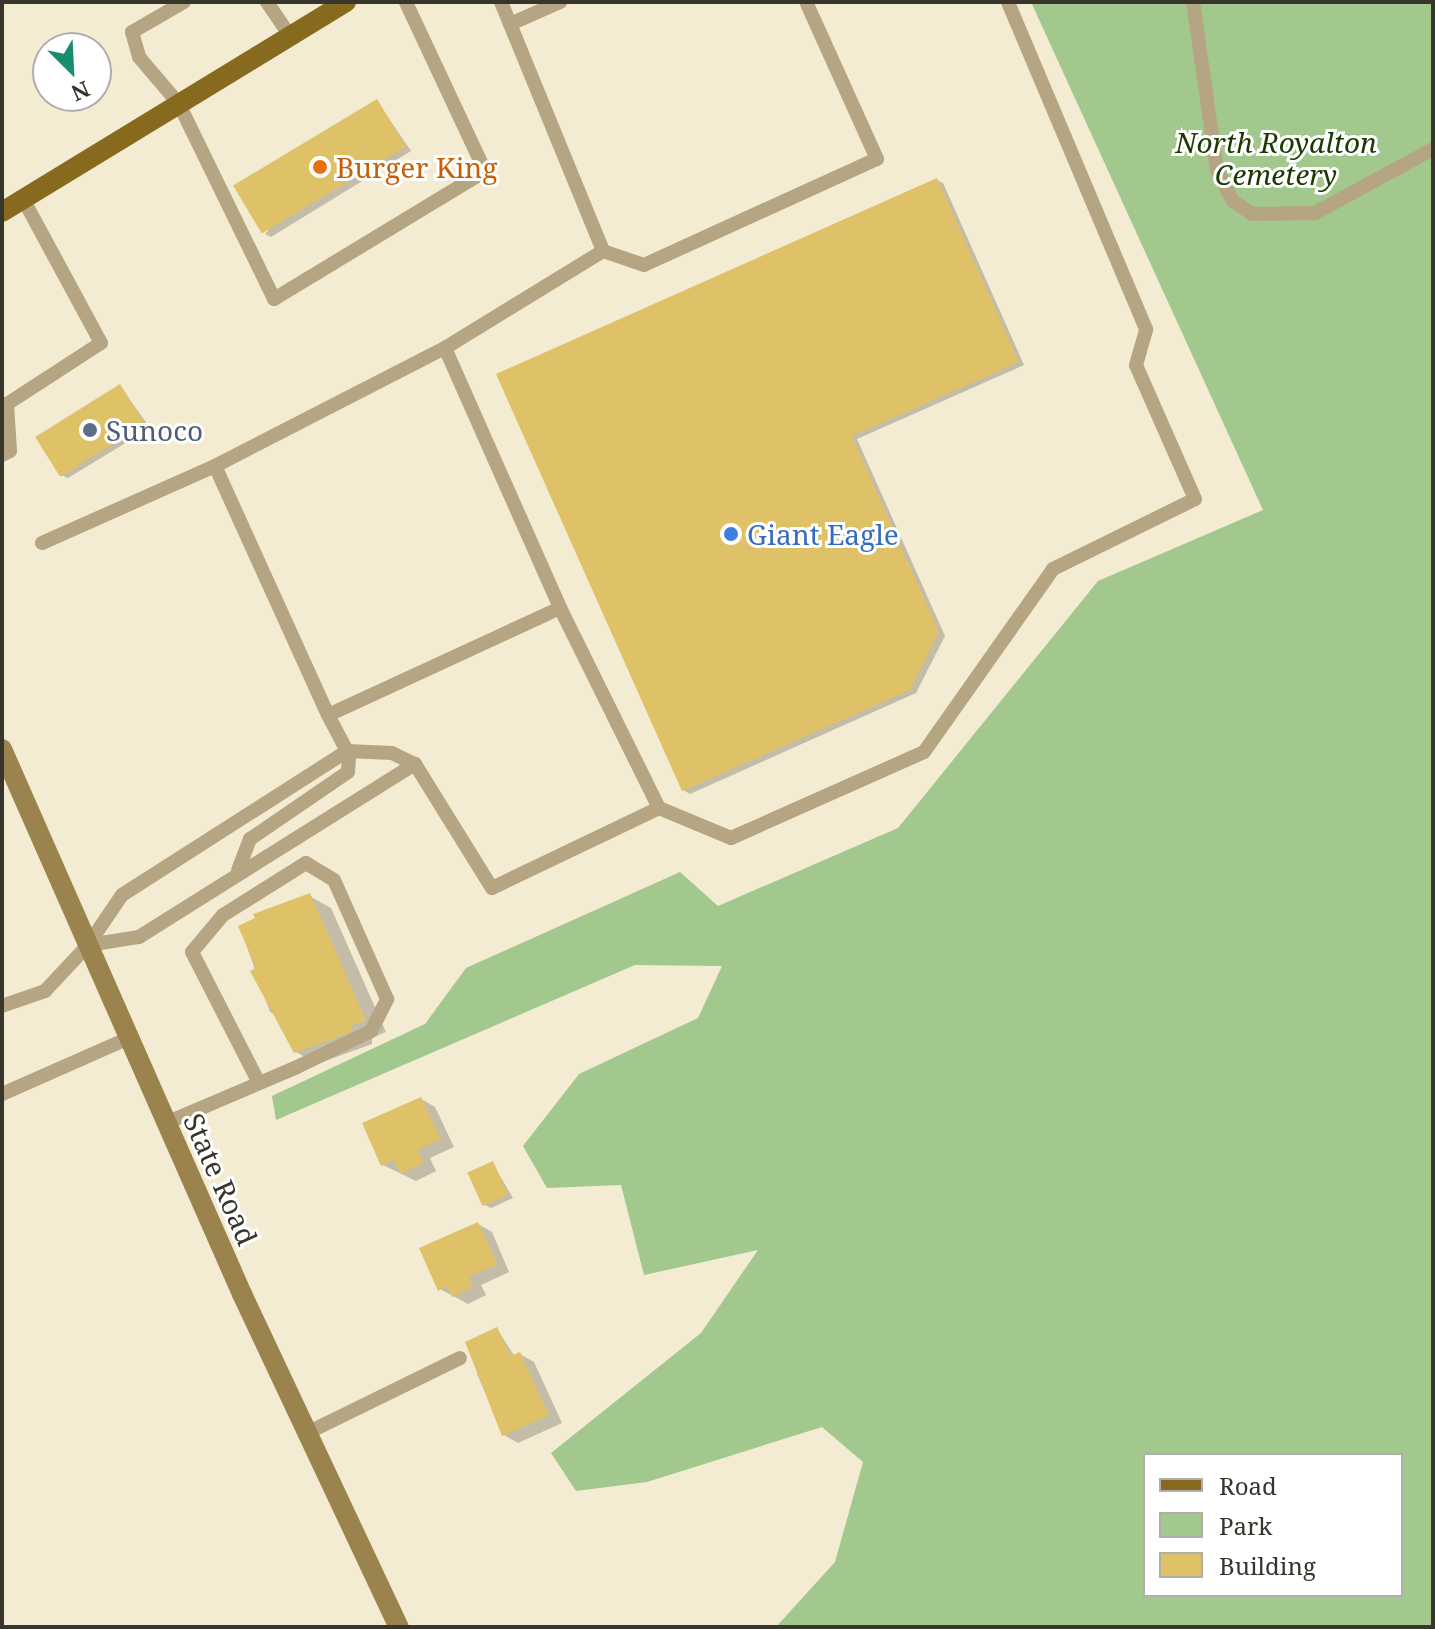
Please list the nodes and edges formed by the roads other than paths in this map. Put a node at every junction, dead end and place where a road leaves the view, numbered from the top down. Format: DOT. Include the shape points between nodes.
graph roads {
  1 [pos="184,2"];
  2 [pos="267,2"];
  3 [pos="406,2"];
  4 [pos="501,2"];
  5 [pos="560,2"];
  6 [pos="806,2"];
  7 [pos="1008,2"];
  8 [pos="1193,2"];
  9 [pos="343,3"];
  10 [pos="510,24"];
  11 [pos="290,36"];
  12 [pos="179,104"];
  13 [pos="1433,149"];
  14 [pos="23,199"];
  15 [pos="2,212"];
  16 [pos="603,251"];
  17 [pos="445,348"];
  18 [pos="5,401"];
  19 [pos="2,455"];
  20 [pos="215,466"];
  21 [pos="42,543"];
  22 [pos="560,608"];
  23 [pos="328,715"];
  24 [pos="2,749"];
  25 [pos="347,751"];
  26 [pos="415,764"];
  27 [pos="659,808"];
  28 [pos="238,870"];
  29 [pos="88,945"];
  30 [pos="2,1006"];
  31 [pos="129,1038"];
  32 [pos="259,1083"];
  33 [pos="2,1094"];
  34 [pos="166,1123"];
  35 [pos="460,1358"];
  36 [pos="309,1432"];
  37 [pos="399,1627"];
  1 -- 12 [label="lane" via="132,32 139,57"];
  2 -- 11 [label="lane"];
  3 -- 12 [label="lane" via="485,171 274,299"];
  4 -- 10 [label="lane"];
  5 -- 10 [label="lane"];
  6 -- 16 [label="lane" via="877,159 644,265"];
  7 -- 27 [label="lane" via="1146,329 1136,365 1195,499 1053,569 924,752 731,838"];
  8 -- 13 [label="lane" via="1217,170 1233,201 1252,214 1315,213"];
  9 -- 11 [label="main road"];
  10 -- 16 [label="lane"];
  11 -- 12 [label="main road"];
  12 -- 14 [label="main road"];
  14 -- 15 [label="main road"];
  14 -- 18 [label="lane" via="101,343"];
  16 -- 17 [label="lane"];
  17 -- 20 [label="lane"];
  17 -- 22 [label="lane"];
  18 -- 19 [label="lane" via="10,451"];
  20 -- 21 [label="lane"];
  20 -- 23 [label="lane"];
  22 -- 23 [label="lane"];
  22 -- 27 [label="lane"];
  23 -- 25 [label="lane"];
  24 -- 29 [label="main road, State Road"];
  25 -- 26 [label="lane" via="392,753"];
  25 -- 28 [label="lane" via="343,778 250,839"];
  25 -- 29 [label="lane" via="122,895"];
  26 -- 27 [label="lane" via="492,888"];
  26 -- 28 [label="lane"];
  28 -- 29 [label="lane" via="139,937"];
  29 -- 30 [label="lane" via="45,991"];
  29 -- 31 [label="main road, State Road"];
  31 -- 33 [label="lane"];
  31 -- 34 [label="main road, State Road"];
  32 -- 32 [label="lane" via="371,1031 387,999 334,880 306,863 223,915 192,952"];
  32 -- 34 [label="lane"];
  34 -- 36 [label="main road, State Road"];
  35 -- 36 [label="lane"];
  36 -- 37 [label="main road, State Road"];
}
